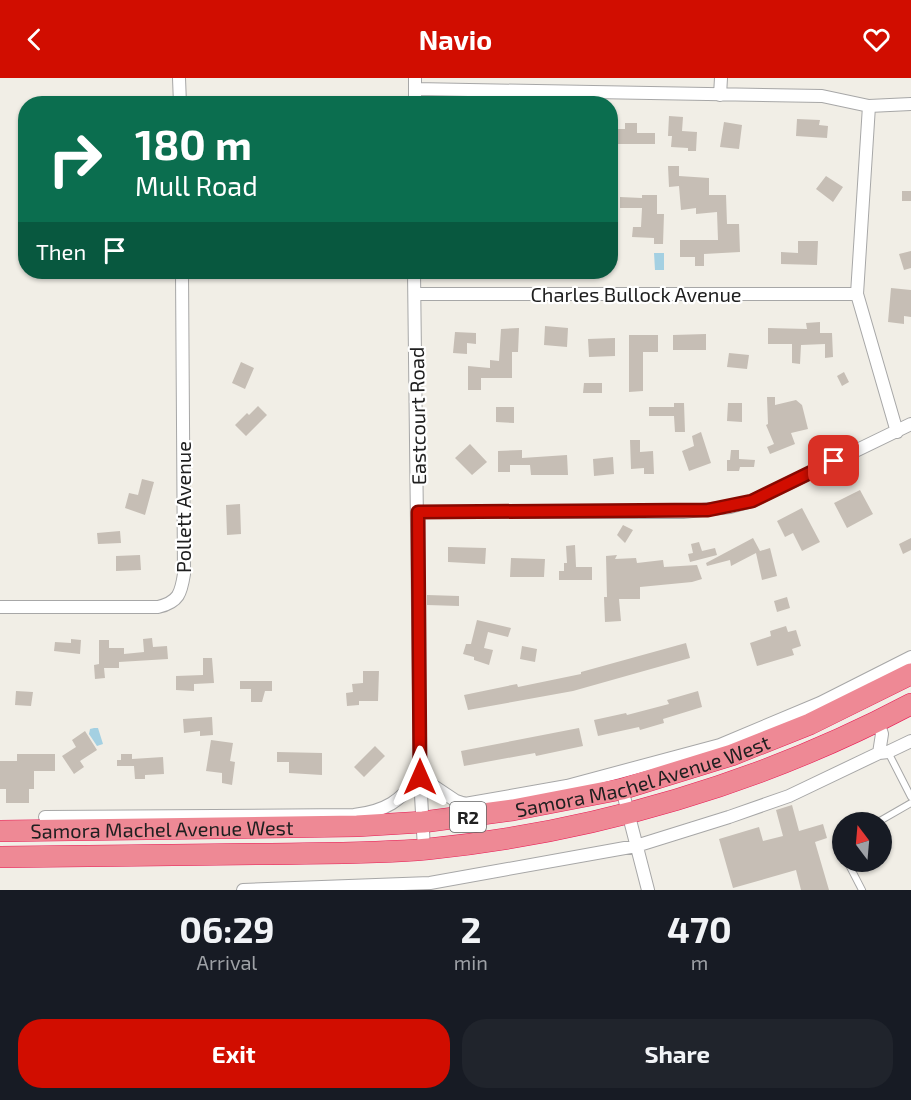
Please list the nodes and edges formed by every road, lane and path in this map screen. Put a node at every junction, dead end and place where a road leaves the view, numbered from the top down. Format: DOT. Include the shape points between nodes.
graph roads {
  1 [pos="179,78"];
  2 [pos="721,78"];
  3 [pos="415,84"];
  4 [pos="720,95"];
  5 [pos="180,96"];
  6 [pos="911,104"];
  7 [pos="868,106"];
  8 [pos="182,279"];
  9 [pos="414,279"];
  10 [pos="415,294"];
  11 [pos="857,294"];
  12 [pos="911,424"];
  13 [pos="897,432"];
  14 [pos="418,512"];
  15 [pos="0,607"];
  16 [pos="911,657"];
  17 [pos="911,674"];
  18 [pos="911,704"];
  19 [pos="878,722"];
  20 [pos="911,741"];
  21 [pos="884,753"];
  22 [pos="420,777"];
  23 [pos="622,789"];
  24 [pos="911,797"];
  25 [pos="911,803"];
  26 [pos="628,814"];
  27 [pos="892,814"];
  28 [pos="45,817"];
  29 [pos="423,822"];
  30 [pos="0,831"];
  31 [pos="636,846"];
  32 [pos="424,849"];
  33 [pos="0,857"];
  34 [pos="853,872"];
  35 [pos="243,890"];
  36 [pos="648,890"];
  37 [pos="862,890"];
  1 -- 5 [label="street"];
  2 -- 4 [label="street"];
  3 -- 4 [label="street"];
  4 -- 7 [label="street" via="822,96"];
  6 -- 7 [label="street"];
  7 -- 11 [label="street"];
  8 -- 15 [label="street, Pollett Avenue" via="184,573 177,597 158,607"];
  9 -- 10 [label="street, Eastcourt Road"];
  10 -- 11 [label="street, Charles Bullock Avenue"];
  10 -- 14 [label="street, Eastcourt Road"];
  11 -- 13 [label="street"];
  12 -- 13 [label="street"];
  13 -- 14 [label="street" via="752,501 730,507 683,512"];
  14 -- 22 [label="street, Eastcourt Road"];
  16 -- 22 [label="street, Samora Machel Avenue West" via="744,736 596,780 465,804"];
  17 -- 23 [label="highway, Samora Machel Avenue West / R2" via="770,741"];
  18 -- 19 [label="highway, Samora Machel Avenue West / R2"];
  19 -- 21 [label="street"];
  19 -- 26 [label="highway, Samora Machel Avenue West / R2" via="783,763"];
  20 -- 21 [label="street"];
  21 -- 24 [label="lane"];
  21 -- 31 [label="street" via="779,799"];
  22 -- 28 [label="street, Samora Machel Avenue West" via="393,804 369,813"];
  22 -- 29 [label="street, Eastcourt Road"];
  23 -- 26 [label="street"];
  23 -- 29 [label="highway, Samora Machel Avenue West / R2"];
  25 -- 27 [label="lane"];
  26 -- 31 [label="street"];
  26 -- 32 [label="highway, Samora Machel Avenue West / R2" via="513,837"];
  29 -- 30 [label="highway, Samora Machel Avenue West / R2" via="286,828"];
  29 -- 32 [label="street, Eastcourt Road"];
  31 -- 35 [label="street" via="430,882"];
  31 -- 36 [label="street"];
  32 -- 33 [label="highway, Samora Machel Avenue West / R2"];
  34 -- 37 [label="lane"];
}
